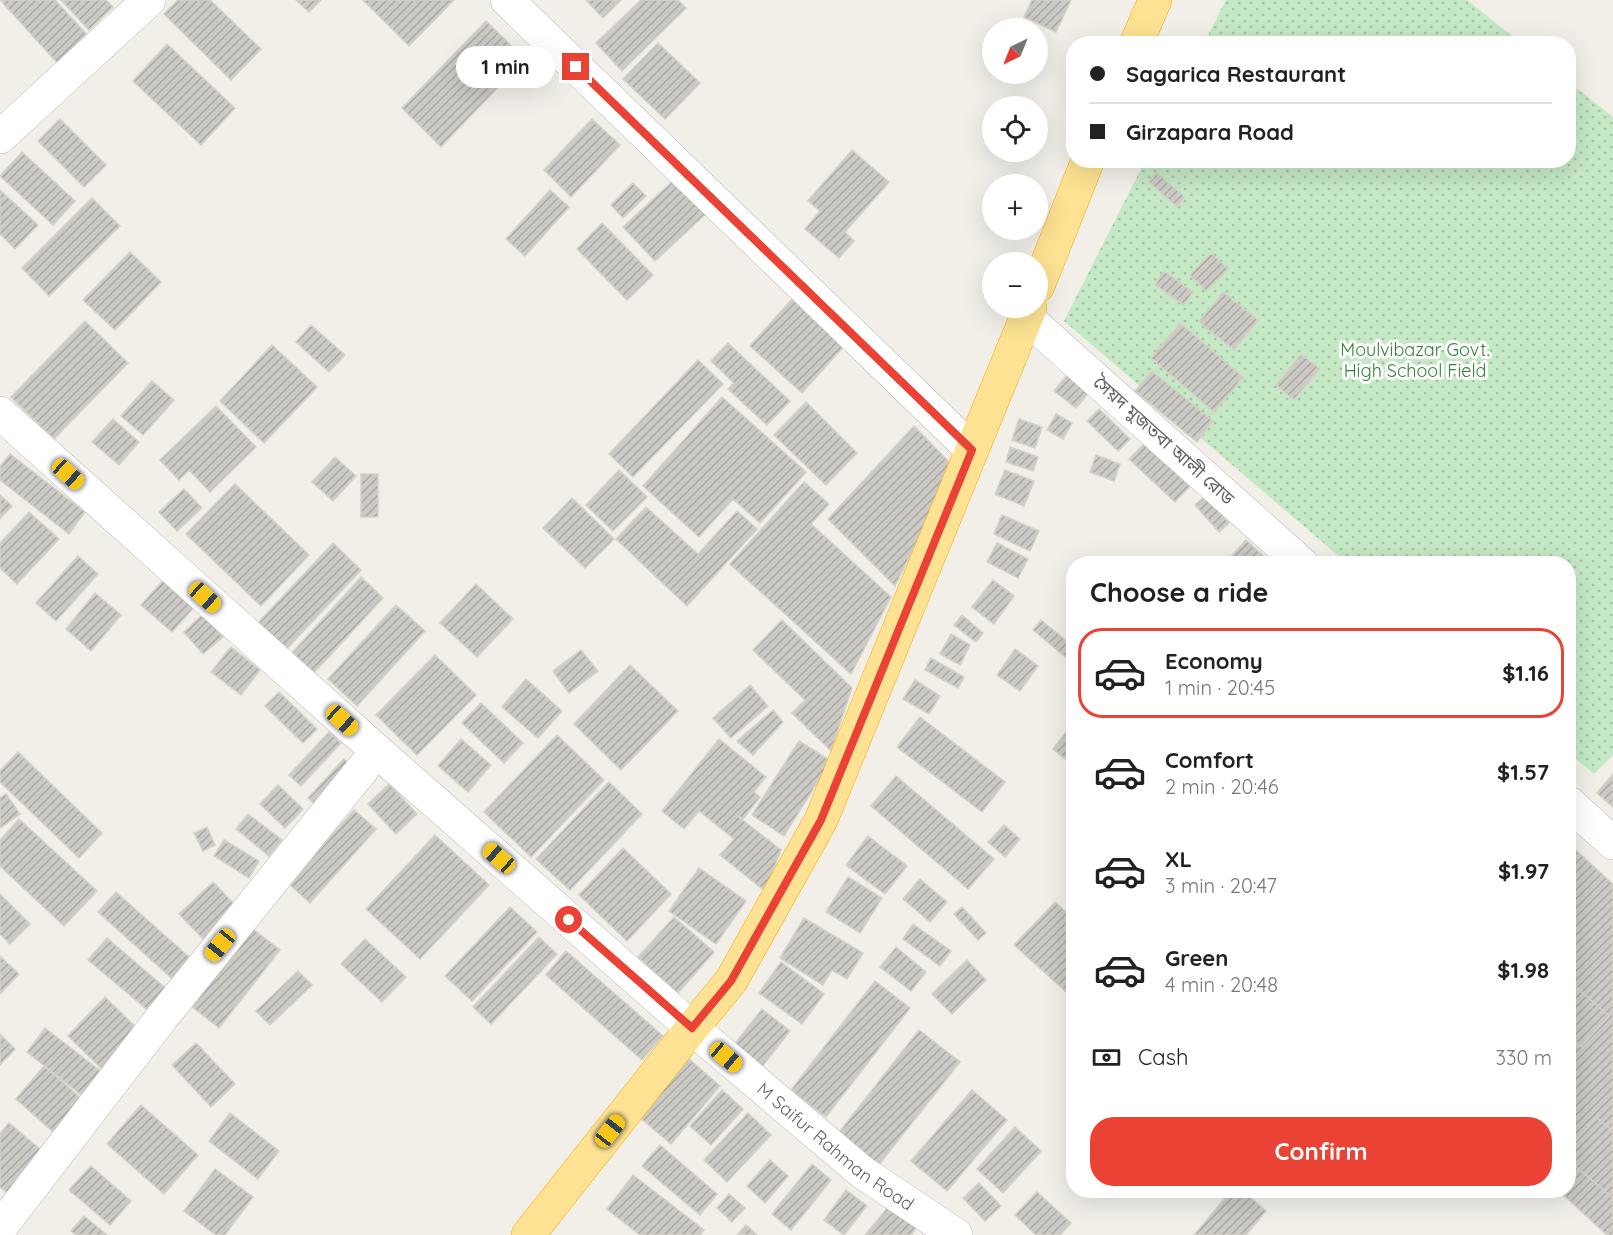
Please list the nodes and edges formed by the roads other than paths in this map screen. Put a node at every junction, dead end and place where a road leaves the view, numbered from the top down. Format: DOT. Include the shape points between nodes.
graph roads {
  1 [pos="149,0"];
  2 [pos="507,0"];
  3 [pos="1155,0"];
  4 [pos="1139,36"];
  5 [pos="0,137"];
  6 [pos="1085,168"];
  7 [pos="1048,261"];
  8 [pos="1026,318"];
  9 [pos="1035,318"];
  10 [pos="0,413"];
  11 [pos="972,450"];
  12 [pos="1293,556"];
  13 [pos="377,751"];
  14 [pos="1576,809"];
  15 [pos="1613,843"];
  16 [pos="692,1028"];
  17 [pos="0,1228"];
  18 [pos="528,1235"];
  19 [pos="956,1235"];
  1 -- 5 [label="street"];
  2 -- 11 [label="street"];
  3 -- 4 [label="highway"];
  6 -- 7 [label="highway"];
  8 -- 11 [label="highway"];
  9 -- 12 [label="street, সৈয়দ মুজতবা আলী রোড"];
  10 -- 13 [label="street, M Saifur Rahman Road"];
  11 -- 16 [label="highway" via="821,820 731,981"];
  13 -- 16 [label="street, M Saifur Rahman Road"];
  13 -- 17 [label="street" via="163,1016"];
  14 -- 15 [label="street"];
  16 -- 18 [label="highway"];
  16 -- 19 [label="street, M Saifur Rahman Road" via="862,1172"];
}
